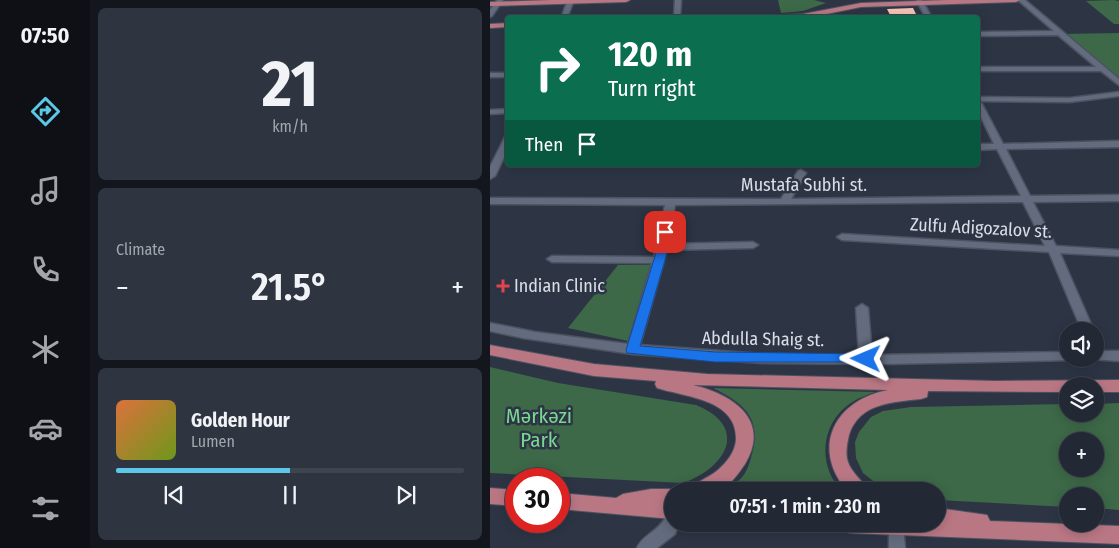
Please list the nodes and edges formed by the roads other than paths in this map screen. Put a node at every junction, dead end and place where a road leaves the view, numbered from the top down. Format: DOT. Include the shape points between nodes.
graph roads {
  1 [pos="626,0"];
  2 [pos="678,0"];
  3 [pos="844,0"];
  4 [pos="890,0"];
  5 [pos="1016,0"];
  6 [pos="1021,0"];
  7 [pos="571,1"];
  8 [pos="829,2"];
  9 [pos="920,2"];
  10 [pos="496,3"];
  11 [pos="490,15"];
  12 [pos="565,15"];
  13 [pos="677,15"];
  14 [pos="806,15"];
  15 [pos="808,15"];
  16 [pos="927,15"];
  17 [pos="490,26"];
  18 [pos="505,26"];
  19 [pos="1058,33"];
  20 [pos="980,34"];
  21 [pos="980,69"];
  22 [pos="1101,69"];
  23 [pos="505,75"];
  24 [pos="490,76"];
  25 [pos="1119,83"];
  26 [pos="1119,94"];
  27 [pos="980,99"];
  28 [pos="980,108"];
  29 [pos="505,111"];
  30 [pos="490,112"];
  31 [pos="1119,144"];
  32 [pos="505,145"];
  33 [pos="980,147"];
  34 [pos="999,147"];
  35 [pos="499,158"];
  36 [pos="801,174"];
  37 [pos="490,176"];
  38 [pos="1119,198"];
  39 [pos="1028,200"];
  40 [pos="490,201"];
  41 [pos="670,202"];
  42 [pos="784,202"];
  43 [pos="842,237"];
  44 [pos="753,245"];
  45 [pos="663,247"];
  46 [pos="1053,250"];
  47 [pos="1119,253"];
  48 [pos="552,259"];
  49 [pos="659,260"];
  50 [pos="862,308"];
  51 [pos="1084,322"];
  52 [pos="490,327"];
  53 [pos="490,350"];
  54 [pos="632,350"];
  55 [pos="1104,355"];
  56 [pos="1059,356"];
  57 [pos="1119,356"];
  58 [pos="866,359"];
  59 [pos="623,374"];
  60 [pos="1059,386"];
  61 [pos="1104,386"];
  62 [pos="1119,386"];
  63 [pos="996,387"];
  64 [pos="717,482"];
  65 [pos="851,482"];
  66 [pos="490,496"];
  67 [pos="505,497"];
  68 [pos="664,497"];
  69 [pos="570,502"];
  70 [pos="608,504"];
  71 [pos="664,510"];
  72 [pos="946,517"];
  73 [pos="946,528"];
  74 [pos="665,532"];
  75 [pos="896,532"];
  76 [pos="1093,533"];
  77 [pos="1119,534"];
  78 [pos="645,548"];
  79 [pos="897,548"];
  1 -- 7 [label="main road"];
  2 -- 13 [label="street"];
  3 -- 4 [label="main road"];
  5 -- 9 [label="main road"];
  6 -- 19 [label="street"];
  7 -- 10 [label="main road"];
  7 -- 12 [label="street"];
  8 -- 14 [label="main road" via="826,7"];
  9 -- 15 [label="main road" via="853,6"];
  9 -- 16 [label="street"];
  10 -- 11 [label="street"];
  17 -- 18 [label="main road"];
  19 -- 20 [label="street"];
  19 -- 22 [label="street"];
  21 -- 22 [label="street"];
  22 -- 25 [label="street"];
  23 -- 24 [label="street"];
  26 -- 27 [label="street" via="1060,100"];
  28 -- 34 [label="street"];
  29 -- 30 [label="street"];
  31 -- 34 [label="street"];
  32 -- 35 [label="street"];
  33 -- 34 [label="street"];
  34 -- 39 [label="street"];
  35 -- 37 [label="street"];
  36 -- 42 [label="street"];
  38 -- 39 [label="street, Mustafa Subhi st."];
  39 -- 42 [label="street, Mustafa Subhi st."];
  39 -- 46 [label="street"];
  40 -- 41 [label="street, Mustafa Subhi st."];
  41 -- 42 [label="street, Mustafa Subhi st."];
  41 -- 45 [label="street"];
  43 -- 46 [label="street, Zulfu Adigozalov st."];
  44 -- 45 [label="street"];
  45 -- 49 [label="street"];
  46 -- 47 [label="street, Zulfu Adigozalov st."];
  46 -- 51 [label="street"];
  48 -- 49 [label="street"];
  49 -- 54 [label="street"];
  50 -- 58 [label="street"];
  52 -- 54 [label="street, Abdulla Shaig st."];
  53 -- 59 [label="main road"];
  54 -- 58 [label="street, Abdulla Shaig st." via="715,357"];
  55 -- 57 [label="street"];
  56 -- 58 [label="street, Abdulla Shaig st."];
  59 -- 63 [label="main road" via="746,382"];
  59 -- 64 [label="main road" via="698,392 717,399 737,414 744,435 743,451 736,465"];
  60 -- 63 [label="main road"];
  61 -- 62 [label="main road"];
  63 -- 65 [label="main road" via="895,396 866,403 845,424 839,440 838,458"];
  66 -- 67 [label="main road"];
  68 -- 70 [label="main road"];
  69 -- 70 [label="main road"];
  70 -- 71 [label="main road"];
  72 -- 76 [label="main road"];
  73 -- 76 [label="main road"];
  74 -- 78 [label="street"];
  75 -- 79 [label="street"];
  76 -- 77 [label="main road"];
}
